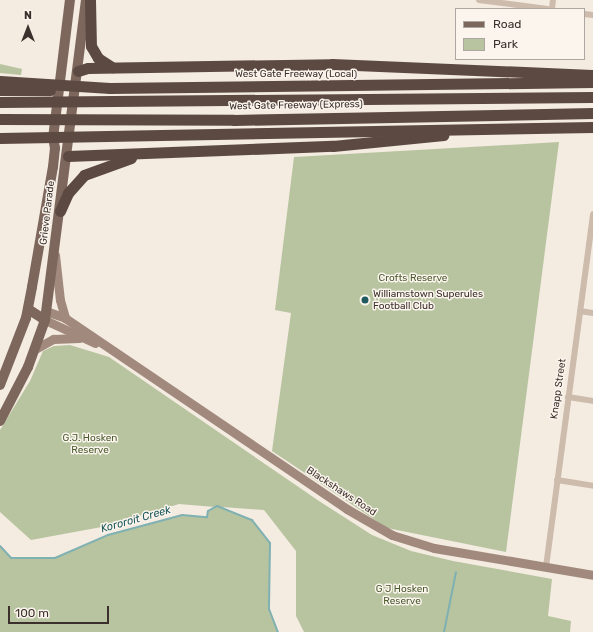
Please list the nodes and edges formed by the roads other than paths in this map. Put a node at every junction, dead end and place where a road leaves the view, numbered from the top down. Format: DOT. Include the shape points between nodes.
graph roads {
  1 [pos="70,0"];
  2 [pos="86,0"];
  3 [pos="90,0"];
  4 [pos="479,0"];
  5 [pos="539,8"];
  6 [pos="113,68"];
  7 [pos="78,71"];
  8 [pos="593,75"];
  9 [pos="0,81"];
  10 [pos="593,82"];
  11 [pos="63,84"];
  12 [pos="110,88"];
  13 [pos="0,90"];
  14 [pos="593,97"];
  15 [pos="0,102"];
  16 [pos="593,113"];
  17 [pos="0,119"];
  18 [pos="86,120"];
  19 [pos="0,126"];
  20 [pos="593,127"];
  21 [pos="484,129"];
  22 [pos="0,138"];
  23 [pos="55,148"];
  24 [pos="68,151"];
  25 [pos="167,151"];
  26 [pos="60,211"];
  27 [pos="593,214"];
  28 [pos="592,227"];
  29 [pos="55,254"];
  30 [pos="28,309"];
  31 [pos="580,311"];
  32 [pos="593,313"];
  33 [pos="45,316"];
  34 [pos="65,318"];
  35 [pos="83,338"];
  36 [pos="36,349"];
  37 [pos="110,350"];
  38 [pos="0,385"];
  39 [pos="568,397"];
  40 [pos="593,401"];
  41 [pos="0,421"];
  42 [pos="557,480"];
  43 [pos="593,486"];
  44 [pos="546,567"];
  45 [pos="593,575"];
  1 -- 11 [label="main road, Grieve Parade"];
  2 -- 7 [label="main road, Grieve Parade"];
  3 -- 6 [label="highway" via="91,46 98,58"];
  4 -- 5 [label="street"];
  6 -- 7 [label="highway" via="85,68"];
  6 -- 8 [label="highway" via="332,64"];
  7 -- 11 [label="main road"];
  7 -- 24 [label="main road, Grieve Parade"];
  9 -- 12 [label="highway, West Gate Freeway (Local)"];
  10 -- 12 [label="highway, West Gate Freeway (Local)"];
  11 -- 23 [label="main road, Grieve Parade" via="53,138"];
  12 -- 13 [label="highway"];
  14 -- 15 [label="highway, West Gate Freeway (Express)"];
  16 -- 18 [label="highway, West Gate Freeway (Express)"];
  17 -- 18 [label="highway, West Gate Freeway (Express)"];
  18 -- 19 [label="highway"];
  20 -- 21 [label="highway"];
  21 -- 22 [label="highway"];
  21 -- 25 [label="highway" via="333,146"];
  23 -- 24 [label="main road" via="59,153"];
  23 -- 30 [label="main road, Grieve Parade"];
  24 -- 25 [label="highway"];
  24 -- 26 [label="main road, Grieve Parade"];
  25 -- 26 [label="highway" via="125,159 84,175 68,193"];
  26 -- 29 [label="main road, Grieve Parade"];
  27 -- 28 [label="street, Knapp Street"];
  28 -- 31 [label="street, Knapp Street"];
  29 -- 33 [label="main road, Grieve Parade"];
  29 -- 34 [label="main road" via="60,300"];
  30 -- 33 [label="main road"];
  30 -- 38 [label="main road, Grieve Parade"];
  31 -- 32 [label="street"];
  31 -- 39 [label="street, Knapp Street"];
  33 -- 34 [label="main road, Blackshaws Road"];
  33 -- 35 [label="main road, Blackshaws Road"];
  33 -- 36 [label="main road, Grieve Parade"];
  34 -- 37 [label="main road, Blackshaws Road"];
  35 -- 36 [label="main road" via="53,339"];
  35 -- 37 [label="main road, Blackshaws Road"];
  36 -- 41 [label="main road, Grieve Parade" via="22,382"];
  37 -- 44 [label="main road, Blackshaws Road" via="369,524 392,535 434,548"];
  39 -- 40 [label="street"];
  39 -- 42 [label="street, Knapp Street"];
  42 -- 43 [label="street"];
  42 -- 44 [label="street, Knapp Street"];
  44 -- 45 [label="main road, Blackshaws Road"];
}
